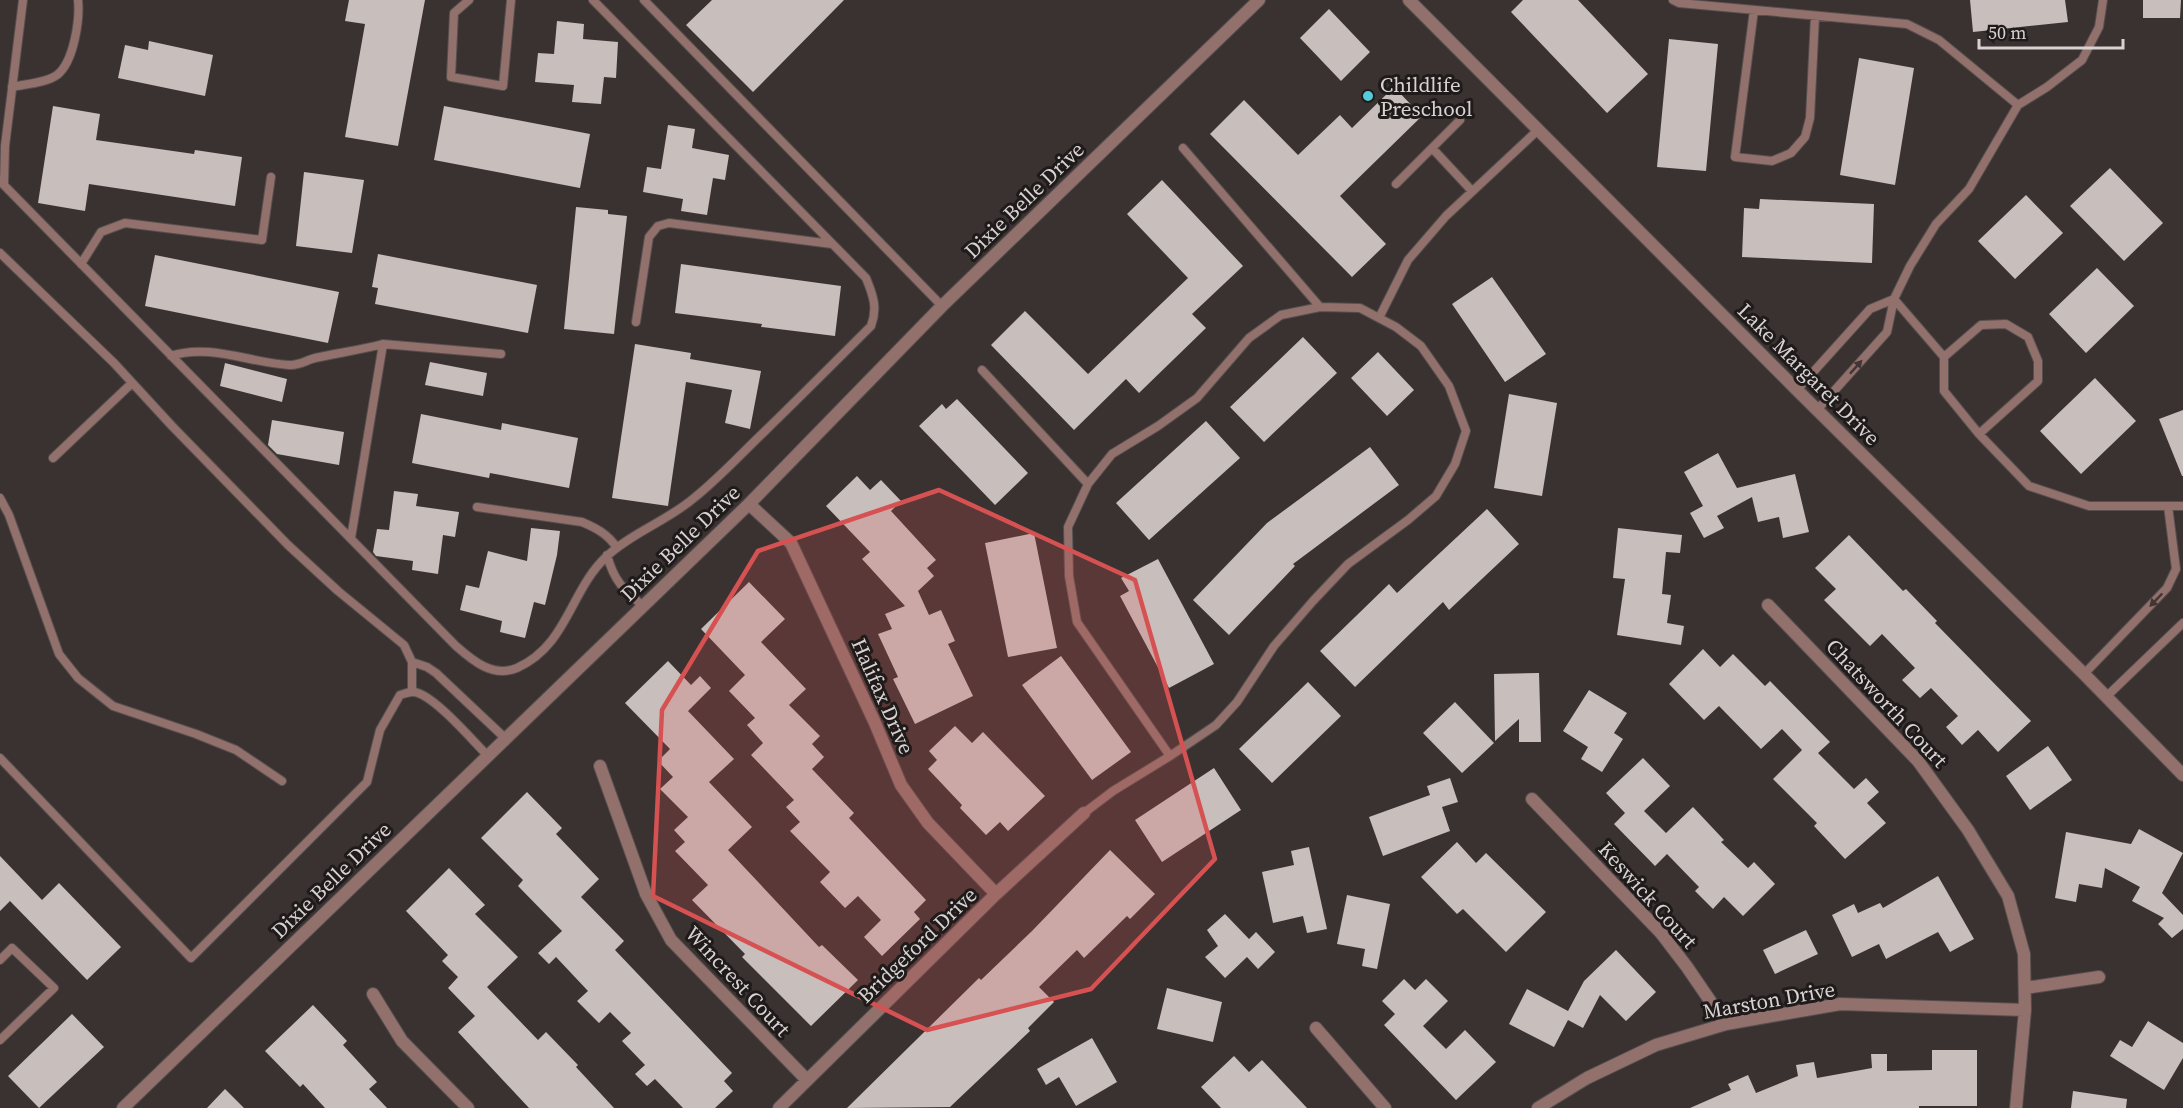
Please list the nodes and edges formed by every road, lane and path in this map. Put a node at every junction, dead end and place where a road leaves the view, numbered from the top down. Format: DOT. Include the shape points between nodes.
graph roads {
  1 [pos="23,0"];
  2 [pos="78,0"];
  3 [pos="469,0"];
  4 [pos="511,0"];
  5 [pos="593,0"];
  6 [pos="644,0"];
  7 [pos="1259,0"];
  8 [pos="1409,0"];
  9 [pos="1673,0"];
  10 [pos="2103,0"];
  11 [pos="1755,10"];
  12 [pos="1815,16"];
  13 [pos="12,87"];
  14 [pos="2018,105"];
  15 [pos="1460,120"];
  16 [pos="1538,130"];
  17 [pos="1183,148"];
  18 [pos="1432,148"];
  19 [pos="271,177"];
  20 [pos="2,183"];
  21 [pos="1396,184"];
  22 [pos="1472,191"];
  23 [pos="833,244"];
  24 [pos="0,254"];
  25 [pos="81,264"];
  26 [pos="1894,299"];
  27 [pos="942,306"];
  28 [pos="1320,307"];
  29 [pos="1379,318"];
  30 [pos="636,321"];
  31 [pos="383,344"];
  32 [pos="501,354"];
  33 [pos="171,356"];
  34 [pos="1944,357"];
  35 [pos="982,370"];
  36 [pos="132,383"];
  37 [pos="1797,390"];
  38 [pos="1817,410"];
  39 [pos="1979,434"];
  40 [pos="53,458"];
  41 [pos="1088,484"];
  42 [pos="0,498"];
  43 [pos="749,504"];
  44 [pos="2168,506"];
  45 [pos="2183,506"];
  46 [pos="477,507"];
  47 [pos="351,538"];
  48 [pos="617,548"];
  49 [pos="608,555"];
  50 [pos="1768,605"];
  51 [pos="643,606"];
  52 [pos="2183,623"];
  53 [pos="412,663"];
  54 [pos="2084,674"];
  55 [pos="412,691"];
  56 [pos="2106,697"];
  57 [pos="506,739"];
  58 [pos="488,756"];
  59 [pos="1170,756"];
  60 [pos="0,758"];
  61 [pos="600,766"];
  62 [pos="2183,775"];
  63 [pos="282,781"];
  64 [pos="1532,799"];
  65 [pos="1084,813"];
  66 [pos="996,894"];
  67 [pos="0,960"];
  68 [pos="2099,977"];
  69 [pos="2025,988"];
  70 [pos="373,994"];
  71 [pos="2025,1010"];
  72 [pos="1726,1024"];
  73 [pos="1316,1028"];
  74 [pos="0,1040"];
  75 [pos="807,1080"];
  76 [pos="123,1108"];
  77 [pos="468,1108"];
  78 [pos="779,1108"];
  79 [pos="1386,1108"];
  80 [pos="1538,1108"];
  81 [pos="2016,1108"];
  1 -- 13 [label="lane"];
  2 -- 13 [label="lane" via="76,36 58,75"];
  3 -- 4 [label="lane" via="453,13 450,77 503,86"];
  5 -- 23 [label="lane"];
  6 -- 27 [label="lane"];
  7 -- 27 [label="street, Dixie Belle Drive"];
  8 -- 16 [label="street, Lake Margaret Drive"];
  9 -- 11 [label="lane"];
  10 -- 14 [label="lane" via="2099,27 2082,60"];
  11 -- 12 [label="lane"];
  11 -- 12 [label="lane" via="1735,157 1772,161 1791,153 1805,137 1810,118"];
  12 -- 14 [label="lane" via="1907,24 1939,40"];
  13 -- 20 [label="lane"];
  14 -- 26 [label="lane" via="1969,189 1936,224"];
  15 -- 18 [label="lane"];
  16 -- 22 [label="lane"];
  16 -- 37 [label="street, Lake Margaret Drive"];
  17 -- 28 [label="lane"];
  18 -- 21 [label="lane"];
  18 -- 22 [label="lane"];
  19 -- 25 [label="lane" via="262,240 125,223 101,232"];
  20 -- 25 [label="lane"];
  22 -- 29 [label="lane" via="1408,260"];
  23 -- 30 [label="lane" via="669,223 658,226 649,237"];
  23 -- 48 [label="lane" via="866,278 875,302 871,326 707,488"];
  24 -- 36 [label="lane"];
  25 -- 33 [label="lane"];
  26 -- 34 [label="lane"];
  26 -- 37 [label="lane" via="1870,309"];
  38 -- 26 [label="lane, one-way" via="1887,332"];
  27 -- 43 [label="street, Dixie Belle Drive"];
  28 -- 29 [label="lane" via="1360,308"];
  28 -- 41 [label="lane" via="1281,315 1249,338 1197,398 1112,454"];
  29 -- 59 [label="lane" via="1421,346 1449,386 1466,431 1455,464 1436,496 1348,564 1314,601 1274,646 1237,702 1216,725"];
  31 -- 32 [label="lane"];
  31 -- 33 [label="lane" via="292,366 218,353 181,352"];
  31 -- 47 [label="lane"];
  33 -- 47 [label="lane"];
  34 -- 39 [label="lane" via="1944,391"];
  34 -- 39 [label="lane" via="1981,325 2006,324 2028,337 2038,361 2038,381"];
  35 -- 41 [label="lane"];
  36 -- 40 [label="lane"];
  36 -- 53 [label="lane" via="288,545 404,645"];
  37 -- 38 [label="street, Lake Margaret Drive"];
  38 -- 54 [label="street, Lake Margaret Drive"];
  39 -- 44 [label="lane" via="2029,486 2089,506"];
  41 -- 59 [label="lane" via="1068,526 1069,576 1077,622"];
  42 -- 63 [label="lane" via="59,654 78,678 113,706 236,750"];
  43 -- 51 [label="street, Dixie Belle Drive"];
  43 -- 66 [label="street, Halifax Drive" via="791,543 901,785 928,823"];
  44 -- 45 [label="lane"];
  44 -- 54 [label="lane, one-way" via="2176,569 2167,588"];
  46 -- 48 [label="lane" via="582,522 611,539"];
  47 -- 49 [label="lane" via="472,660 492,670 506,671 535,658 549,644 593,570"];
  48 -- 49 [label="lane"];
  49 -- 51 [label="lane" via="618,584"];
  50 -- 69 [label="street, Chatsworth Court" via="1918,761 1968,830 2008,896 2024,954"];
  51 -- 57 [label="street, Dixie Belle Drive"];
  52 -- 56 [label="lane"];
  53 -- 55 [label="lane"];
  53 -- 57 [label="lane" via="436,674"];
  54 -- 56 [label="street, Lake Margaret Drive"];
  55 -- 58 [label="lane" via="437,706"];
  55 -- 60 [label="lane" via="400,695 380,730 368,782 191,958"];
  56 -- 62 [label="street, Lake Margaret Drive"];
  57 -- 58 [label="street, Dixie Belle Drive"];
  58 -- 76 [label="street, Dixie Belle Drive"];
  59 -- 65 [label="lane"];
  61 -- 75 [label="street, Wincrest Court" via="646,894 671,940"];
  64 -- 72 [label="street, Keswick Court" via="1661,933"];
  65 -- 66 [label="street, Bridgeford Drive"];
  66 -- 75 [label="street, Bridgeford Drive"];
  67 -- 74 [label="lane" via="12,948 54,988"];
  68 -- 69 [label="street"];
  69 -- 71 [label="street, Chatsworth Court"];
  70 -- 77 [label="street" via="402,1041"];
  71 -- 72 [label="street, Marston Drive" via="1840,1004"];
  71 -- 81 [label="street, Chatsworth Court"];
  72 -- 80 [label="street, Marston Drive" via="1656,1045 1587,1078"];
  73 -- 79 [label="street"];
  75 -- 78 [label="street, Bridgeford Drive"];
}
